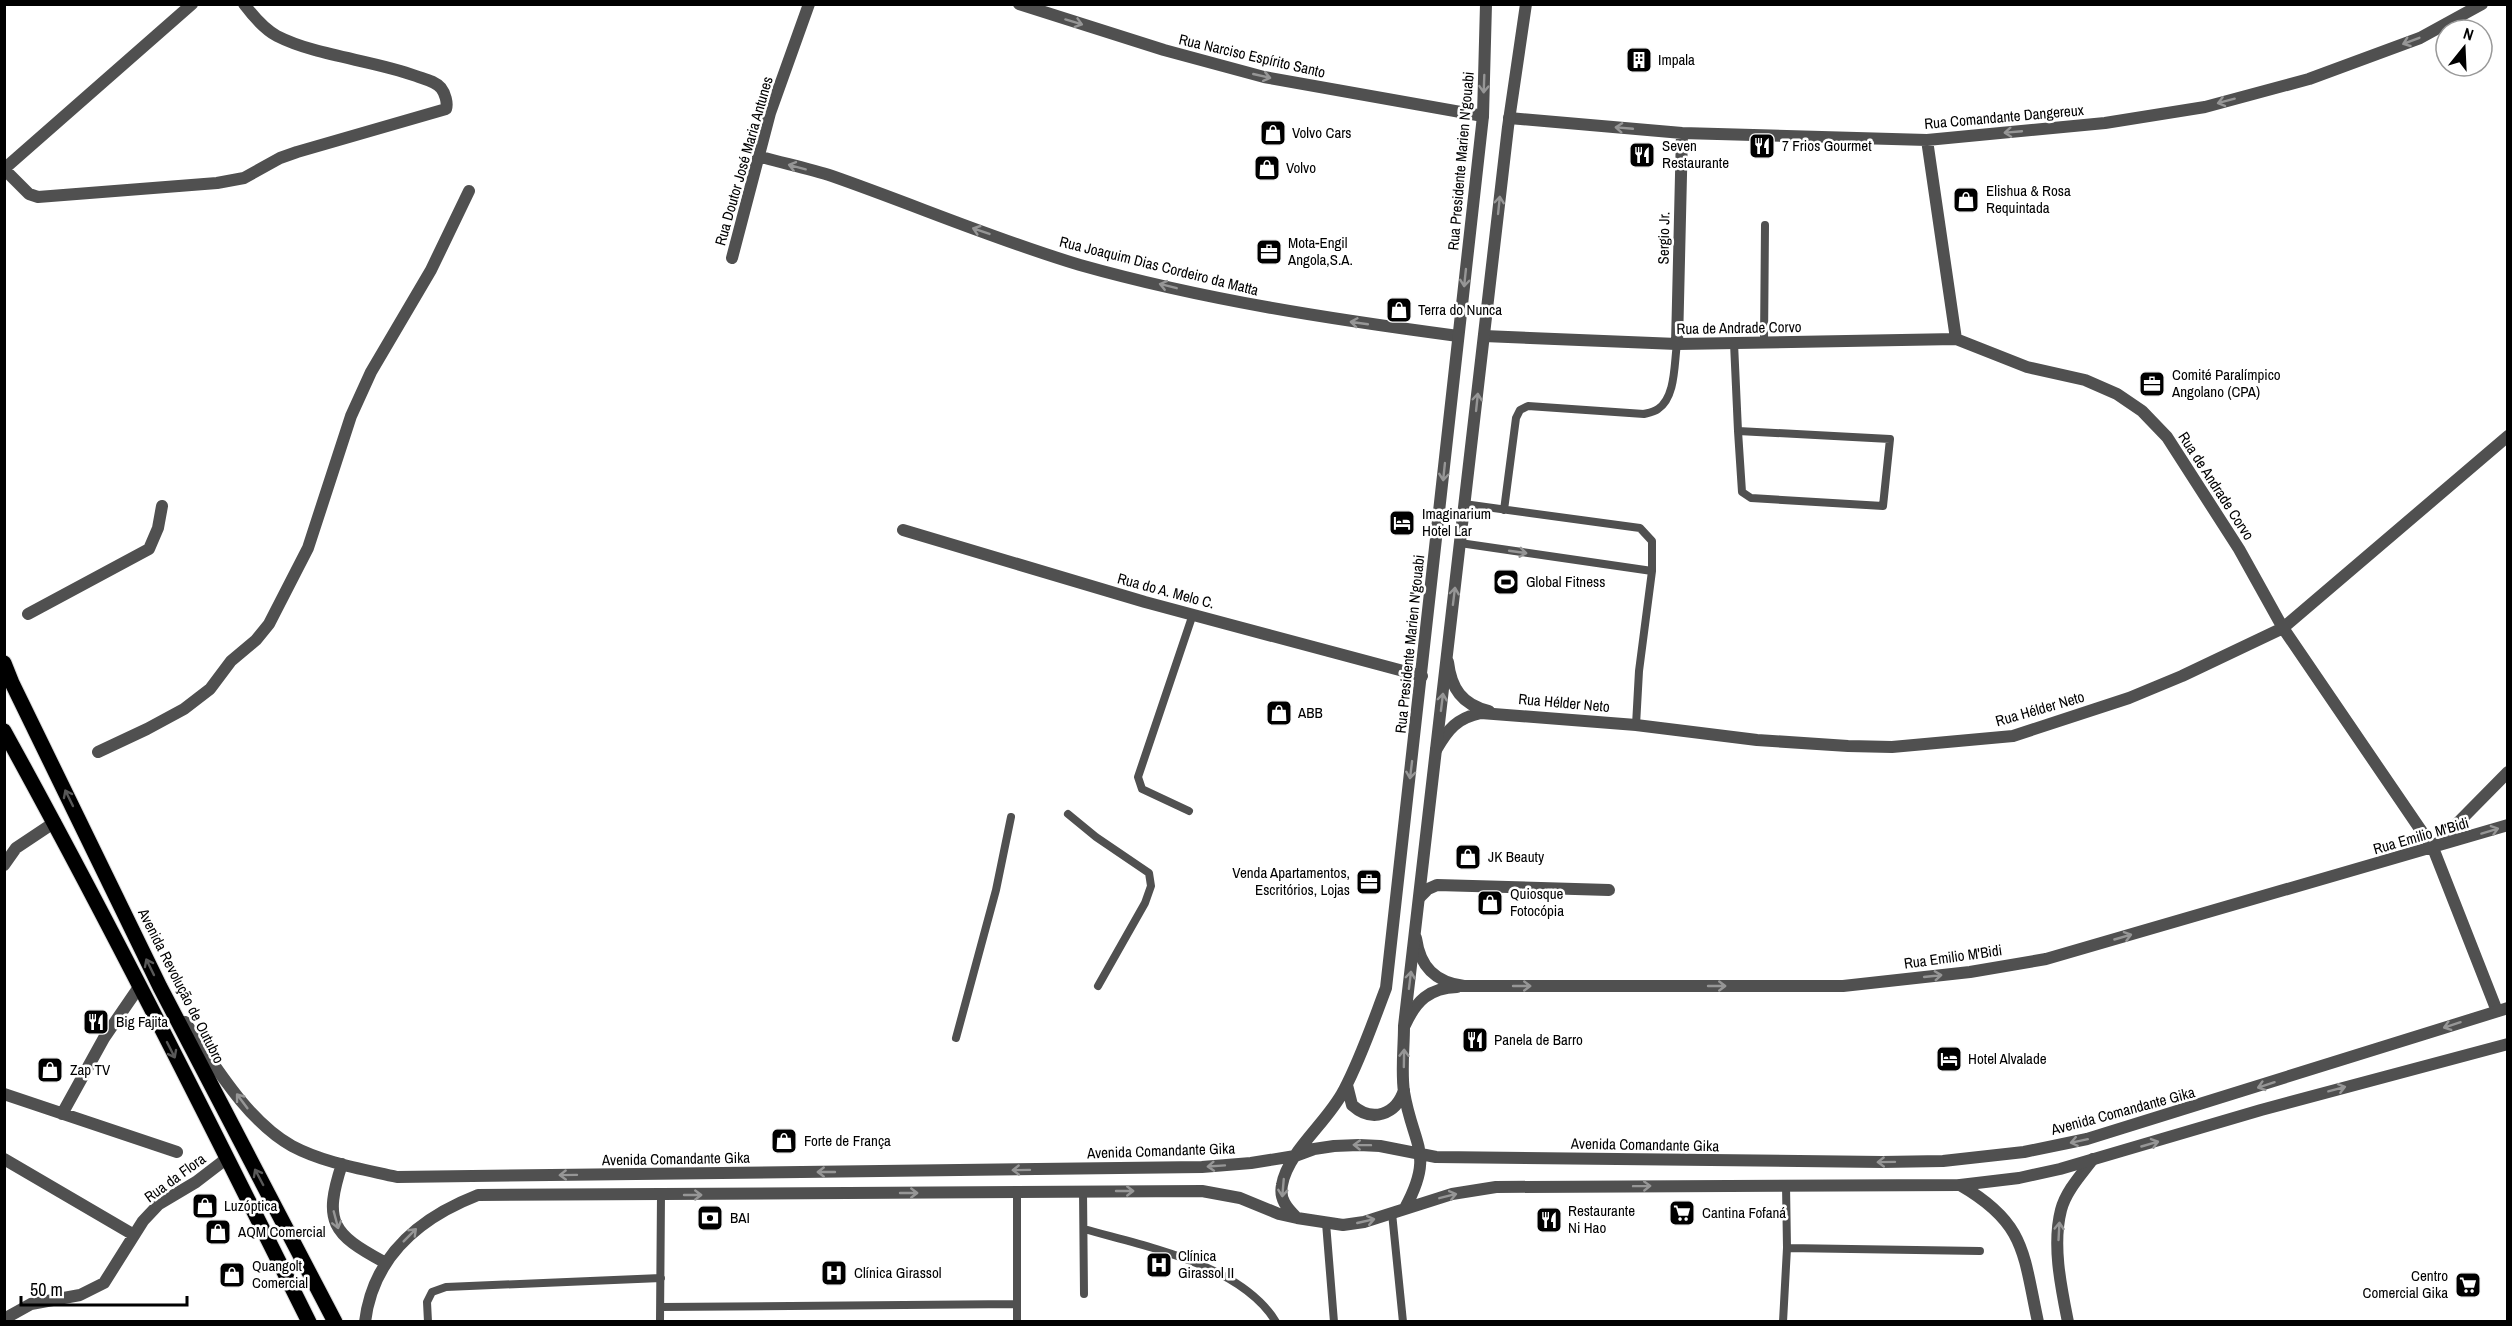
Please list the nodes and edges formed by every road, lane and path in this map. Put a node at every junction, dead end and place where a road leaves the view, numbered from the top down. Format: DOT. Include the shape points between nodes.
graph roads {
  1 [pos="192,4"];
  2 [pos="244,4"];
  3 [pos="808,4"];
  4 [pos="1019,4"];
  5 [pos="1486,4"];
  6 [pos="1526,4"];
  7 [pos="2482,4"];
  8 [pos="1483,116"];
  9 [pos="1509,118"];
  10 [pos="1682,134"];
  11 [pos="1927,140"];
  12 [pos="758,156"];
  13 [pos="4,169"];
  14 [pos="469,191"];
  15 [pos="1765,225"];
  16 [pos="732,258"];
  17 [pos="1458,336"];
  18 [pos="1484,336"];
  19 [pos="1956,339"];
  20 [pos="1734,343"];
  21 [pos="1764,343"];
  22 [pos="1677,344"];
  23 [pos="1738,431"];
  24 [pos="2508,436"];
  25 [pos="1464,504"];
  26 [pos="162,506"];
  27 [pos="1504,510"];
  28 [pos="903,530"];
  29 [pos="1460,543"];
  30 [pos="1652,571"];
  31 [pos="28,614"];
  32 [pos="1193,614"];
  33 [pos="2283,628"];
  34 [pos="1448,654"];
  35 [pos="4,663"];
  36 [pos="1422,676"];
  37 [pos="1496,713"];
  38 [pos="1636,725"];
  39 [pos="4,731"];
  40 [pos="1436,750"];
  41 [pos="98,752"];
  42 [pos="2508,772"];
  43 [pos="1189,811"];
  44 [pos="1068,814"];
  45 [pos="1011,817"];
  46 [pos="55,822"];
  47 [pos="2508,825"];
  48 [pos="2433,848"];
  49 [pos="4,865"];
  50 [pos="1422,870"];
  51 [pos="1437,885"];
  52 [pos="1609,890"];
  53 [pos="1420,897"];
  54 [pos="1415,934"];
  55 [pos="1098,986"];
  56 [pos="1464,986"];
  57 [pos="140,987"];
  58 [pos="160,987"];
  59 [pos="2502,1009"];
  60 [pos="1404,1026"];
  61 [pos="956,1038"];
  62 [pos="2508,1044"];
  63 [pos="1347,1084"];
  64 [pos="1404,1090"];
  65 [pos="4,1094"];
  66 [pos="62,1114"];
  67 [pos="177,1152"];
  68 [pos="1420,1153"];
  69 [pos="1295,1156"];
  70 [pos="4,1159"];
  71 [pos="226,1159"];
  72 [pos="2093,1160"];
  73 [pos="342,1164"];
  74 [pos="1786,1185"];
  75 [pos="1960,1185"];
  76 [pos="1083,1191"];
  77 [pos="1017,1192"];
  78 [pos="661,1194"];
  79 [pos="1405,1208"];
  80 [pos="1392,1213"];
  81 [pos="1297,1218"];
  82 [pos="1326,1223"];
  83 [pos="1084,1229"];
  84 [pos="134,1235"];
  85 [pos="1787,1248"];
  86 [pos="1980,1251"];
  87 [pos="384,1262"];
  88 [pos="661,1278"];
  89 [pos="1084,1294"];
  90 [pos="1017,1304"];
  91 [pos="660,1306"];
  92 [pos="4,1319"];
  93 [pos="309,1322"];
  94 [pos="335,1322"];
  95 [pos="364,1322"];
  96 [pos="428,1322"];
  97 [pos="660,1322"];
  98 [pos="1017,1322"];
  99 [pos="1275,1322"];
  100 [pos="1334,1322"];
  101 [pos="1403,1322"];
  102 [pos="1783,1322"];
  103 [pos="2038,1322"];
  104 [pos="2068,1322"];
  1 -- 13 [label="street"];
  2 -- 13 [label="street" via="276,36 431,81 442,89 446,109 297,152 257,173 217,183 38,197 29,194"];
  3 -- 12 [label="street, Rua Doutor José Maria Antunes"];
  4 -- 8 [label="street, Rua Narciso Espírito Santo, one-way" via="1264,77"];
  5 -- 8 [label="street, Rua Presidente Marien N'gouabi, one-way"];
  6 -- 9 [label="street"];
  7 -- 11 [label="street, Rua Comandante Dangereux, one-way" via="2420,38 2309,79 2205,107 2105,123"];
  8 -- 17 [label="street, Rua Presidente Marien N'gouabi, one-way"];
  10 -- 9 [label="street, Rua Comandante Dangereux, one-way"];
  18 -- 9 [label="street, one-way"];
  10 -- 11 [label="street, Rua Comandante Dangereux"];
  10 -- 22 [label="street, Sergio Jr."];
  11 -- 19 [label="street"];
  12 -- 16 [label="street, Rua Doutor José Maria Antunes"];
  17 -- 12 [label="street, Rua Joaquim Dias Cordeiro da Matta, one-way" via="1248,304 1080,264 928,213 831,175"];
  14 -- 41 [label="street" via="432,270 351,416 308,548 269,624 210,688 184,709"];
  15 -- 21 [label="lane"];
  17 -- 36 [label="street, Rua Presidente Marien N'gouabi, one-way"];
  18 -- 22 [label="street, Rua de Andrade Corvo"];
  25 -- 18 [label="street, one-way"];
  19 -- 21 [label="street, Rua de Andrade Corvo"];
  19 -- 33 [label="street, Rua de Andrade Corvo" via="2027,367 2085,380 2142,411 2167,438 2239,549"];
  20 -- 21 [label="street, Rua de Andrade Corvo"];
  20 -- 22 [label="street, Rua de Andrade Corvo"];
  20 -- 23 [label="lane"];
  22 -- 27 [label="lane" via="1672,386 1658,410 1644,414 1528,406 1520,410"];
  23 -- 23 [label="lane" via="1742,492 1751,498 1883,506 1890,439"];
  24 -- 33 [label="street, Rua Hélder Neto"];
  25 -- 27 [label="lane"];
  25 -- 29 [label="street"];
  26 -- 31 [label="street" via="149,549"];
  27 -- 30 [label="lane" via="1640,528 1652,541"];
  28 -- 32 [label="street, Rua do A. Melo C."];
  29 -- 30 [label="lane, one-way"];
  34 -- 29 [label="street, one-way"];
  30 -- 38 [label="lane"];
  32 -- 36 [label="street, Rua do A. Melo C."];
  32 -- 43 [label="lane" via="1138,777 1142,789"];
  33 -- 38 [label="street, Rua Hélder Neto" via="2129,698 2013,736 1892,747 1848,746"];
  33 -- 48 [label="street, Rua de Andrade Corvo"];
  34 -- 37 [label="street, Rua Hélder Neto" via="1450,677 1461,698"];
  40 -- 34 [label="street, one-way"];
  58 -- 35 [label="main road, Avenida Revolução de Outubro, one-way"];
  36 -- 63 [label="street, Rua Presidente Marien N'gouabi, one-way" via="1386,988"];
  37 -- 38 [label="street, Rua Hélder Neto"];
  37 -- 40 [label="street, Rua Hélder Neto" via="1458,720"];
  39 -- 46 [label="main road"];
  40 -- 50 [label="street"];
  42 -- 48 [label="street"];
  44 -- 55 [label="lane" via="1149,873 1151,886 1145,903"];
  45 -- 61 [label="lane" via="996,890"];
  46 -- 49 [label="street" via="16,848"];
  46 -- 57 [label="main road"];
  48 -- 47 [label="street, Rua Emilio M'Bidi, one-way"];
  56 -- 48 [label="street, Rua Emilio M'Bidi, one-way" via="1843,986 1970,972 2046,959"];
  48 -- 59 [label="street, Rua de Andrade Corvo"];
  50 -- 51 [label="street"];
  50 -- 53 [label="street"];
  51 -- 52 [label="street"];
  51 -- 53 [label="street"];
  53 -- 54 [label="street"];
  54 -- 56 [label="street, Rua Emilio M'Bidi" via="1418,952 1429,972 1449,984"];
  60 -- 54 [label="street, one-way"];
  56 -- 60 [label="street" via="1426,994"];
  57 -- 66 [label="street" via="104,1038"];
  57 -- 71 [label="main road, one-way"];
  73 -- 58 [label="street, Avenida Comandante Gika, one-way" via="294,1147 249,1110"];
  94 -- 58 [label="main road, Avenida Revolução de Outubro, one-way"];
  59 -- 68 [label="street, Avenida Comandante Gika, one-way" via="2119,1130 2024,1152 1943,1161 1882,1162 1581,1160 1436,1157"];
  64 -- 60 [label="street, one-way"];
  72 -- 62 [label="street, one-way"];
  63 -- 64 [label="street" via="1352,1105 1369,1115 1388,1113"];
  63 -- 69 [label="street, Rua Presidente Marien N'gouabi"];
  64 -- 68 [label="street"];
  65 -- 66 [label="street"];
  66 -- 67 [label="street"];
  68 -- 69 [label="street, Avenida Comandante Gika, one-way" via="1359,1145 1314,1149"];
  68 -- 79 [label="street" via="1417,1186"];
  69 -- 73 [label="street, Avenida Comandante Gika, one-way" via="1202,1167 397,1177"];
  69 -- 81 [label="street, Rua Presidente Marien N'gouabi, one-way" via="1281,1188 1282,1199"];
  70 -- 84 [label="street"];
  71 -- 84 [label="street, Rua da Flora" via="159,1204"];
  71 -- 93 [label="main road"];
  72 -- 75 [label="street" via="2019,1178"];
  104 -- 72 [label="street, one-way" via="2061,1289 2061,1209"];
  73 -- 87 [label="street, one-way" via="332,1203 338,1230 348,1241"];
  74 -- 75 [label="street"];
  79 -- 74 [label="street, one-way" via="1452,1194 1496,1187"];
  74 -- 85 [label="lane"];
  75 -- 103 [label="street" via="1982,1197 2014,1231 2023,1253"];
  76 -- 77 [label="street"];
  76 -- 81 [label="street, one-way" via="1202,1191 1240,1198"];
  76 -- 83 [label="lane"];
  78 -- 77 [label="street, one-way"];
  77 -- 90 [label="lane"];
  87 -- 78 [label="street, one-way" via="421,1225 478,1195"];
  78 -- 88 [label="lane"];
  79 -- 80 [label="street"];
  82 -- 80 [label="street, one-way" via="1364,1222"];
  80 -- 101 [label="lane"];
  81 -- 82 [label="street"];
  82 -- 100 [label="lane"];
  83 -- 89 [label="lane"];
  83 -- 99 [label="lane" via="1184,1258 1222,1275 1242,1287"];
  84 -- 92 [label="street, Rua da Flora" via="104,1283 80,1295 31,1304"];
  85 -- 86 [label="lane"];
  85 -- 102 [label="lane"];
  87 -- 95 [label="street" via="370,1294"];
  88 -- 91 [label="lane"];
  88 -- 96 [label="lane" via="446,1287 432,1292 427,1302"];
  90 -- 91 [label="lane"];
  90 -- 98 [label="lane"];
  91 -- 97 [label="lane"];
}
